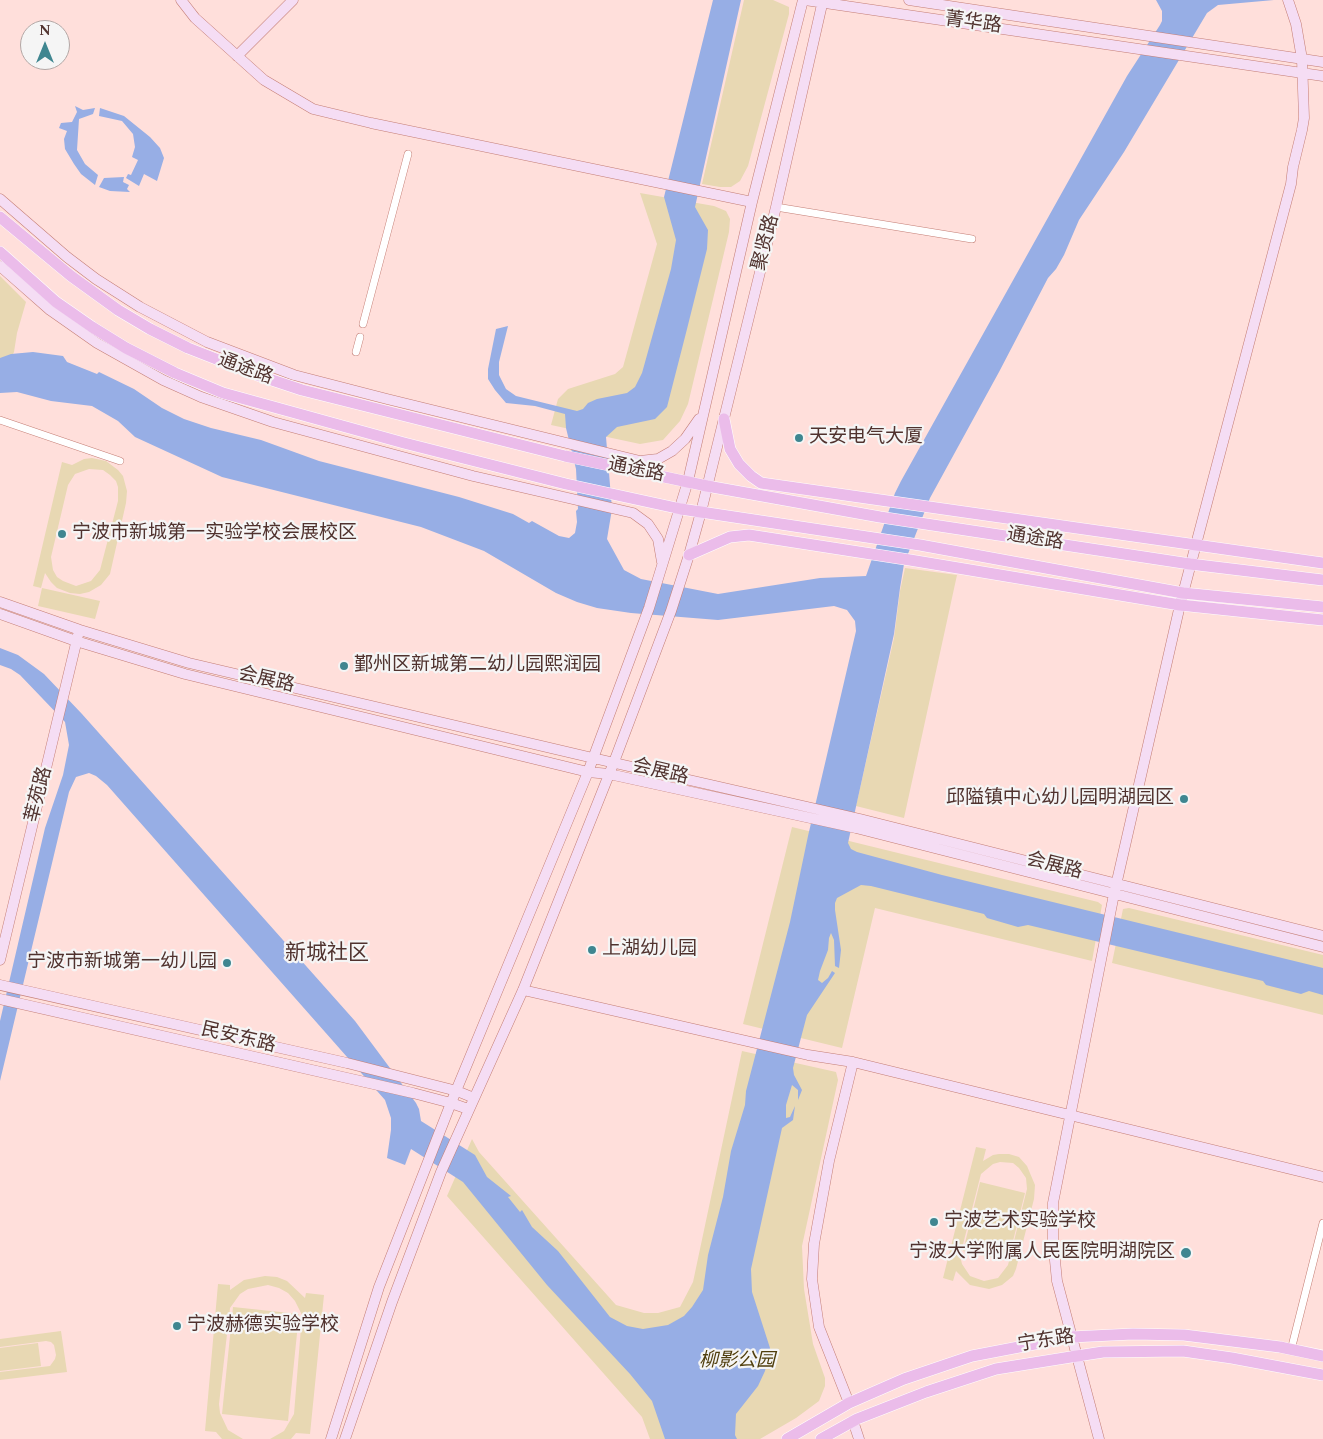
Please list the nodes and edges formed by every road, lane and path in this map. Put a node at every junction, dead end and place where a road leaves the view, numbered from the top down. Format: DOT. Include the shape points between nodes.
graph roads {
  1 [pos="182,0"];
  2 [pos="293,0"];
  3 [pos="804,0"];
  4 [pos="909,0"];
  5 [pos="1288,1"];
  6 [pos="823,2"];
  7 [pos="237,56"];
  8 [pos="1302,59"];
  9 [pos="1323,62"];
  10 [pos="1302,72"];
  11 [pos="1323,76"];
  12 [pos="408,154"];
  13 [pos="0,199"];
  14 [pos="752,202"];
  15 [pos="776,207"];
  16 [pos="0,217"];
  17 [pos="972,239"];
  18 [pos="0,252"];
  19 [pos="0,266"];
  20 [pos="363,324"];
  21 [pos="360,336"];
  22 [pos="356,352"];
  23 [pos="704,409"];
  24 [pos="724,419"];
  25 [pos="0,420"];
  26 [pos="120,461"];
  27 [pos="688,481"];
  28 [pos="707,486"];
  29 [pos="681,509"];
  30 [pos="701,512"];
  31 [pos="1194,545"];
  32 [pos="689,555"];
  33 [pos="1323,563"];
  34 [pos="1190,564"];
  35 [pos="662,566"];
  36 [pos="1323,580"];
  37 [pos="1183,592"];
  38 [pos="0,602"];
  39 [pos="1180,604"];
  40 [pos="1323,607"];
  41 [pos="0,614"];
  42 [pos="1323,620"];
  43 [pos="80,630"];
  44 [pos="76,642"];
  45 [pos="593,758"];
  46 [pos="614,762"];
  47 [pos="588,772"];
  48 [pos="609,774"];
  49 [pos="809,813"];
  50 [pos="858,824"];
  51 [pos="1117,883"];
  52 [pos="1114,894"];
  53 [pos="1323,936"];
  54 [pos="1323,947"];
  55 [pos="0,960"];
  56 [pos="2,986"];
  57 [pos="523,990"];
  58 [pos="1,999"];
  59 [pos="854,1062"];
  60 [pos="457,1091"];
  61 [pos="474,1098"];
  62 [pos="451,1103"];
  63 [pos="468,1109"];
  64 [pos="1069,1116"];
  65 [pos="1323,1177"];
  66 [pos="1323,1222"];
  67 [pos="1071,1337"];
  68 [pos="1291,1350"];
  69 [pos="1077,1356"];
  70 [pos="1323,1356"];
  71 [pos="1323,1375"];
  72 [pos="849,1403"];
  73 [pos="853,1421"];
  74 [pos="792,1436"];
  75 [pos="331,1439"];
  76 [pos="346,1439"];
  77 [pos="821,1439"];
  78 [pos="859,1439"];
  79 [pos="1099,1439"];
  1 -- 7 [label="street" via="195,18"];
  2 -- 7 [label="street"];
  3 -- 6 [label="street, 菁华路"];
  3 -- 14 [label="street, 聚贤路"];
  4 -- 8 [label="street"];
  5 -- 8 [label="street"];
  6 -- 10 [label="street, 菁华路"];
  6 -- 15 [label="street, 聚贤路"];
  7 -- 14 [label="street" via="264,80 313,109"];
  8 -- 9 [label="street"];
  8 -- 10 [label="street"];
  10 -- 11 [label="street"];
  10 -- 31 [label="street" via="1304,118 1291,184"];
  12 -- 20 [label="street"];
  13 -- 23 [label="street" via="67,258 164,321 207,342 294,375 640,461 658,459 672,451 693,430"];
  14 -- 23 [label="street, 聚贤路"];
  15 -- 17 [label="street"];
  15 -- 24 [label="street, 聚贤路"];
  16 -- 27 [label="main road, 通途路" via="118,310 188,348 256,375 302,390 565,456"];
  18 -- 29 [label="main road, 通途路" via="56,302 92,327 175,373 223,393 404,443"];
  19 -- 35 [label="street" via="50,310 96,343 193,394 273,422 473,476 633,513 648,524 658,539"];
  21 -- 22 [label="street"];
  23 -- 27 [label="street, 聚贤路"];
  24 -- 28 [label="street, 聚贤路"];
  24 -- 31 [label="main road" via="734,456 751,476 761,482"];
  25 -- 26 [label="street"];
  27 -- 28 [label="main road, 通途路"];
  27 -- 29 [label="street, 聚贤路"];
  28 -- 30 [label="street, 聚贤路"];
  28 -- 34 [label="main road, 通途路" via="880,517"];
  29 -- 30 [label="main road, 通途路"];
  29 -- 35 [label="street, 聚贤路"];
  30 -- 32 [label="street, 聚贤路"];
  30 -- 37 [label="main road, 通途路" via="920,545"];
  31 -- 33 [label="main road"];
  31 -- 34 [label="street"];
  32 -- 39 [label="main road" via="730,537 749,535"];
  32 -- 46 [label="street, 聚贤路"];
  34 -- 36 [label="main road, 通途路"];
  34 -- 37 [label="street"];
  35 -- 45 [label="street, 聚贤路"];
  37 -- 39 [label="street"];
  37 -- 40 [label="main road, 通途路"];
  38 -- 43 [label="street, 会展路"];
  39 -- 42 [label="main road"];
  39 -- 51 [label="street"];
  41 -- 44 [label="street, 会展路"];
  43 -- 44 [label="street, 莘苑路"];
  43 -- 45 [label="street, 会展路" via="189,663"];
  44 -- 47 [label="street, 会展路" via="185,674"];
  44 -- 55 [label="street, 莘苑路"];
  45 -- 46 [label="street, 会展路"];
  45 -- 47 [label="street, 聚贤路"];
  46 -- 48 [label="street, 聚贤路"];
  46 -- 49 [label="street, 会展路"];
  47 -- 48 [label="street, 会展路"];
  47 -- 60 [label="street, 聚贤路"];
  48 -- 49 [label="street, 会展路"];
  48 -- 57 [label="street, 聚贤路"];
  49 -- 50 [label="street, 会展路"];
  50 -- 51 [label="street, 会展路"];
  50 -- 52 [label="street, 会展路"];
  51 -- 52 [label="street"];
  51 -- 53 [label="street, 会展路"];
  52 -- 54 [label="street, 会展路"];
  52 -- 64 [label="street"];
  56 -- 60 [label="street, 民安东路" via="347,1063"];
  57 -- 59 [label="street" via="808,1055"];
  57 -- 61 [label="street, 聚贤路"];
  58 -- 62 [label="street, 民安东路"];
  59 -- 64 [label="street"];
  59 -- 72 [label="street" via="829,1161 814,1244 812,1280 819,1327"];
  60 -- 61 [label="street, 民安东路"];
  60 -- 62 [label="street, 聚贤路"];
  61 -- 63 [label="street, 聚贤路"];
  62 -- 63 [label="street, 民安东路"];
  62 -- 75 [label="street, 聚贤路" via="379,1287"];
  63 -- 76 [label="street, 聚贤路" via="392,1302"];
  64 -- 65 [label="street"];
  64 -- 67 [label="street" via="1053,1203 1053,1240 1057,1281"];
  66 -- 68 [label="street"];
  67 -- 68 [label="main road, 宁东路" via="1184,1335"];
  67 -- 69 [label="street"];
  67 -- 72 [label="main road, 宁东路" via="972,1356 904,1378"];
  68 -- 70 [label="main road, 宁东路"];
  69 -- 71 [label="main road, 宁东路" via="1103,1352 1183,1350"];
  69 -- 73 [label="main road, 宁东路" via="996,1369"];
  69 -- 79 [label="street"];
  72 -- 74 [label="main road, 宁东路"];
  73 -- 77 [label="main road, 宁东路"];
  73 -- 78 [label="street"];
}
